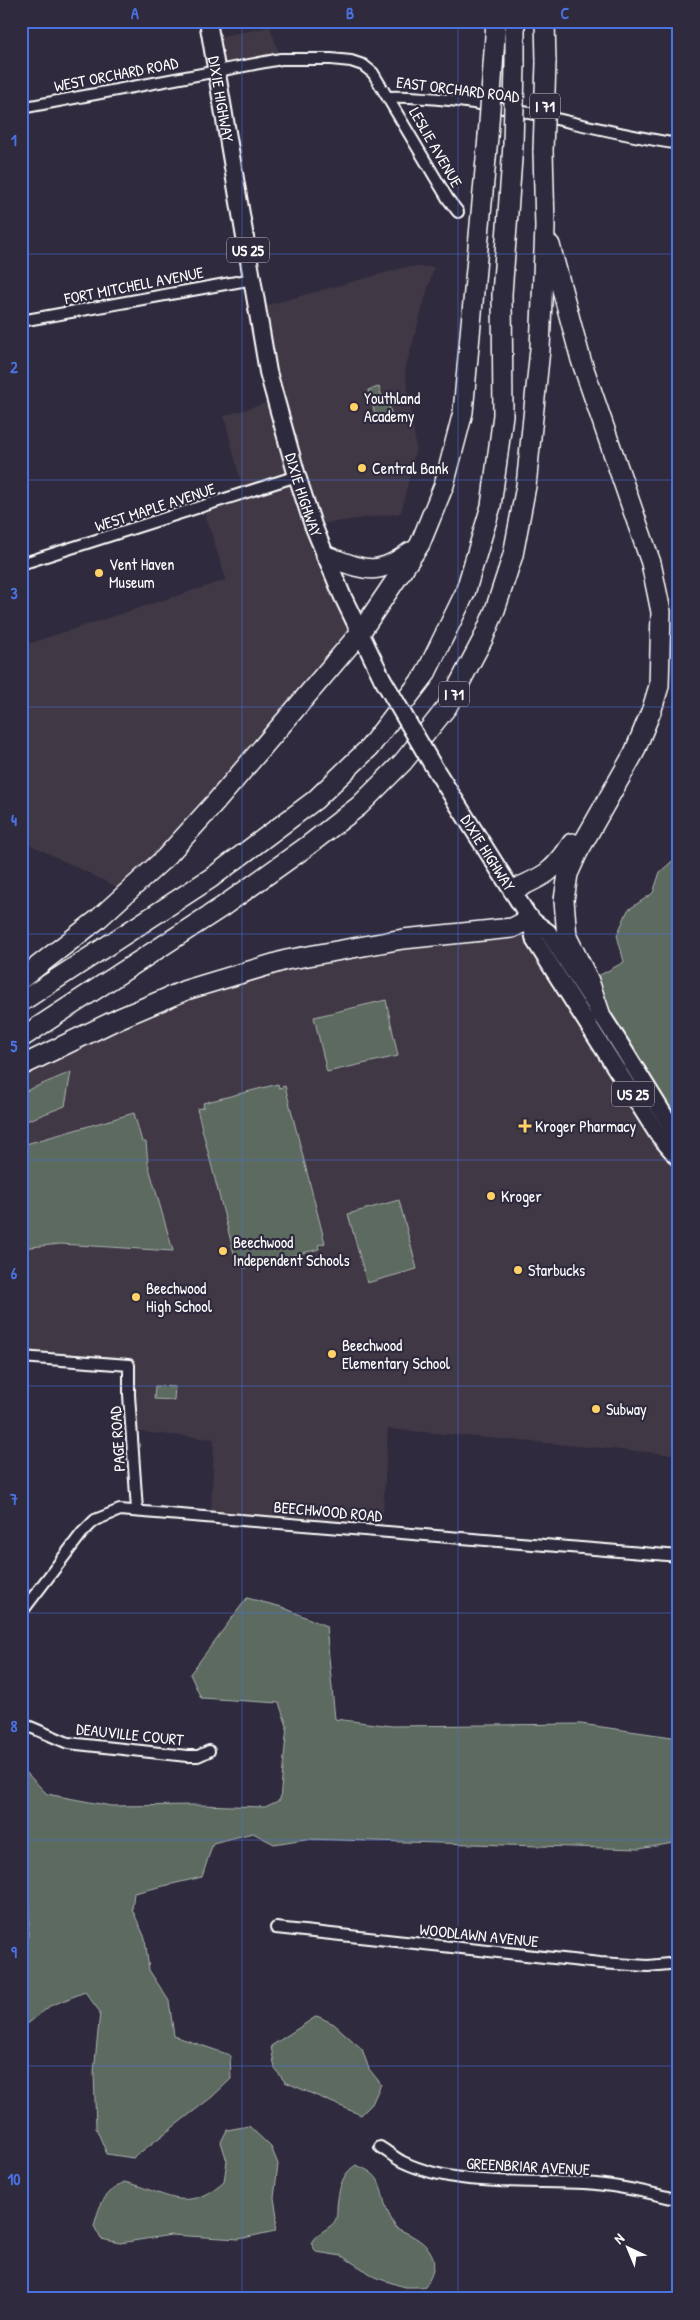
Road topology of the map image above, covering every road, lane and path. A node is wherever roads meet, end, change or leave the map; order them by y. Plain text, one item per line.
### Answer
1 (208, 21) edge
2 (496, 21) edge
3 (516, 21) edge
4 (545, 21) edge
5 (217, 70) junction
6 (389, 97) junction
7 (21, 108) edge
8 (679, 144) edge
9 (458, 212) dead end
10 (545, 227) junction
11 (253, 279) junction
12 (21, 321) edge
13 (297, 476) junction
14 (420, 544) junction
15 (326, 556) junction
16 (21, 564) edge
17 (360, 633) junction
18 (604, 804) junction
19 (513, 890) junction
20 (530, 919) junction
21 (21, 979) edge
22 (21, 1002) edge
23 (600, 1013) junction
24 (21, 1038) edge
25 (21, 1066) edge
26 (679, 1139) edge
27 (679, 1158) edge
28 (21, 1357) edge
29 (137, 1510) junction
30 (679, 1556) edge
31 (21, 1612) edge
32 (21, 1723) edge
33 (209, 1751) dead end
34 (276, 1928) dead end
35 (679, 1963) edge
36 (380, 2147) dead end
37 (679, 2200) edge

1 - 5 main road, DIXIE HIGHWAY / US 25
2 - 14 highway, bridge
3 - 22 highway, I 71, bridge
4 - 10 highway, I 71, bridge
5 - 6 street, EAST ORCHARD ROAD
5 - 7 street, WEST ORCHARD ROAD
5 - 11 main road, DIXIE HIGHWAY / US 25
6 - 8 street, EAST ORCHARD ROAD
6 - 9 street, LESLIE AVENUE
10 - 18 highway
10 - 24 highway, I 71
11 - 12 street, FORT MITCHELL AVENUE
11 - 13 main road, DIXIE HIGHWAY / US 25
13 - 15 main road, DIXIE HIGHWAY / US 25
13 - 16 street, WEST MAPLE AVENUE
14 - 15 highway
14 - 17 highway
15 - 17 main road, DIXIE HIGHWAY / US 25
17 - 19 main road, DIXIE HIGHWAY / US 25, bridge
17 - 21 highway
18 - 19 highway
18 - 23 highway
19 - 20 main road, DIXIE HIGHWAY / US 25
20 - 23 main road, DIXIE HIGHWAY / US 25
20 - 25 highway
20 - 27 main road, DIXIE HIGHWAY / US 25
23 - 26 main road, DIXIE HIGHWAY / US 25
28 - 29 street, PAGE ROAD
29 - 30 street, BEECHWOOD ROAD
29 - 31 street, BEECHWOOD ROAD
32 - 33 street, DEAUVILLE COURT
34 - 35 street, WOODLAWN AVENUE
36 - 37 street, GREENBRIAR AVENUE

